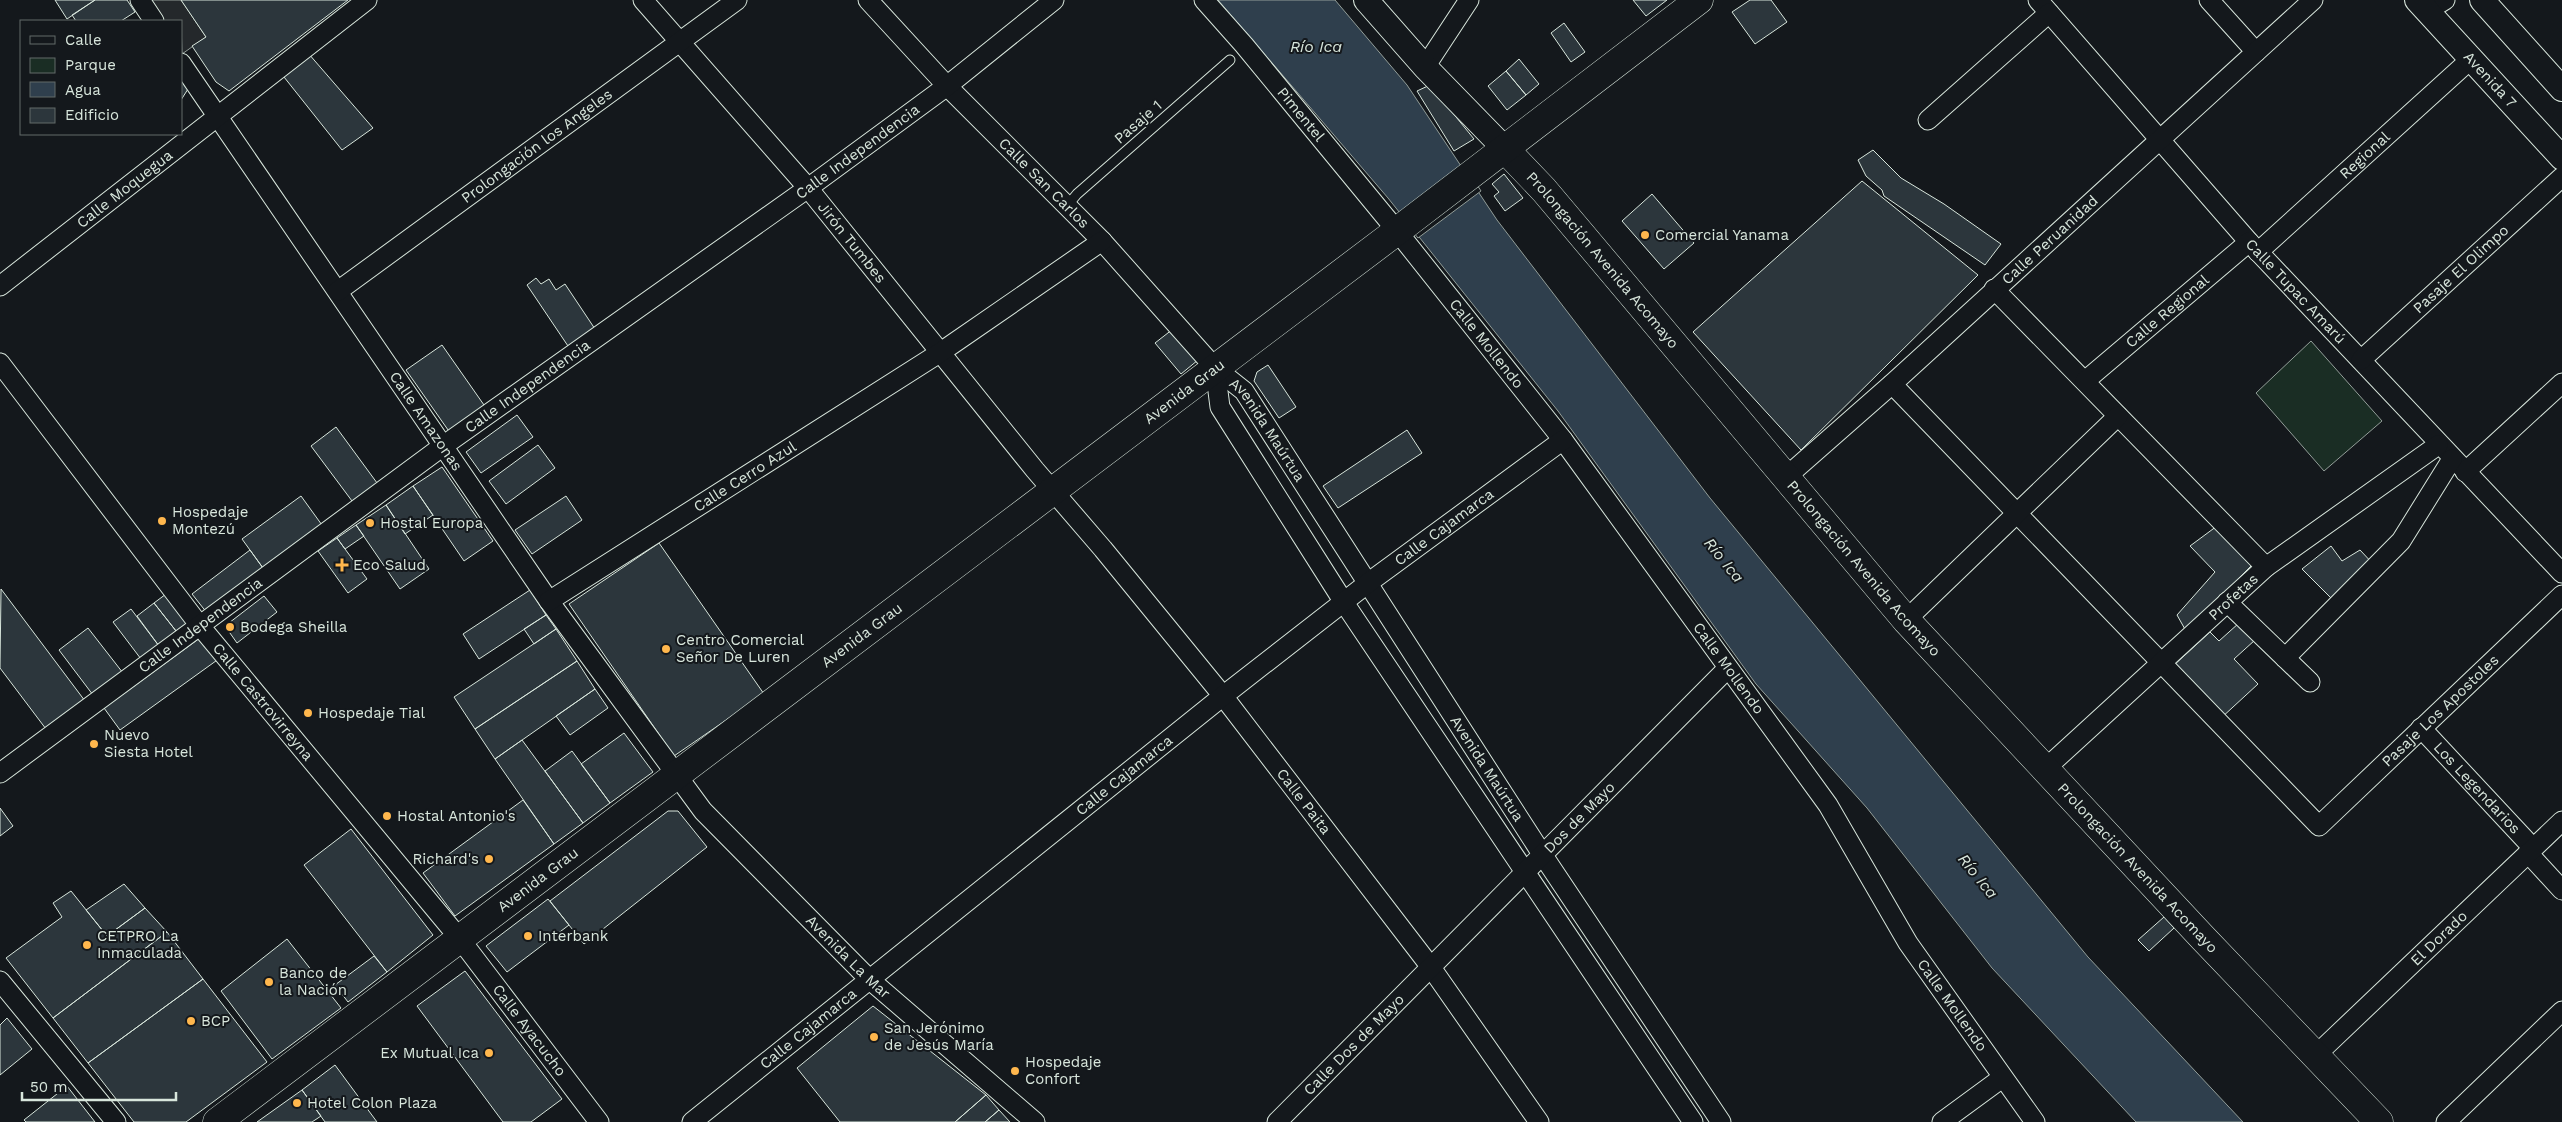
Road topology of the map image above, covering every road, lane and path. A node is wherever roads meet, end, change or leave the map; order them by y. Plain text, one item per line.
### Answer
1 (140, 0) edge
2 (367, 0) edge
3 (642, 0) edge
4 (737, 0) edge
5 (868, 0) edge
6 (1054, 0) edge
7 (1204, 0) edge
8 (1366, 0) edge
9 (1469, 0) edge
10 (1699, 0) edge
11 (2209, 0) edge
12 (2313, 0) edge
13 (2482, 0) edge
14 (2430, 4) edge
15 (2044, 7) edge
16 (153, 20) edge
17 (681, 43) junction
18 (2256, 52) junction
19 (2471, 59) junction
20 (1230, 60) dead end
21 (182, 65) edge
22 (1425, 66) junction
23 (947, 86) junction
24 (2562, 89) edge
25 (216, 116) junction
26 (1928, 120) dead end
27 (2158, 140) junction
28 (1505, 149) junction
29 (2562, 158) edge
30 (2562, 177) edge
31 (808, 188) junction
32 (1067, 206) junction
33 (1401, 228) junction
34 (1102, 241) junction
35 (2254, 247) junction
36 (0, 286) edge
37 (1994, 289) junction
38 (338, 291) junction
39 (941, 352) junction
40 (2361, 360) junction
41 (0, 363) edge
42 (1215, 368) junction
43 (2084, 381) junction
44 (2562, 383) edge
45 (1892, 384) junction
46 (2118, 416) junction
47 (1563, 440) junction
48 (2438, 445) junction
49 (443, 446) junction
50 (2459, 466) junction
51 (1785, 478) junction
52 (1053, 491) junction
53 (2017, 513) junction
54 (2266, 566) junction
55 (2562, 573) edge
56 (1368, 583) junction
57 (2562, 594) edge
58 (548, 601) junction
59 (2227, 602) junction
60 (1345, 604) junction
61 (1906, 620) junction
62 (200, 626) junction
63 (2285, 658) junction
64 (2161, 662) junction
65 (1727, 669) junction
66 (2310, 682) dead end
67 (1223, 696) junction
68 (2422, 728) junction
69 (2045, 769) junction
70 (0, 773) edge
71 (675, 776) junction
72 (2562, 820) edge
73 (2530, 851) junction
74 (1542, 854) junction
75 (1527, 871) junction
76 (2562, 890) edge
77 (460, 939) junction
78 (1430, 966) junction
79 (869, 979) junction
80 (0, 980) edge
81 (2562, 1011) edge
82 (2316, 1056) junction
83 (2002, 1078) junction
84 (116, 1122) edge
85 (217, 1122) edge
86 (599, 1122) edge
87 (692, 1122) edge
88 (1035, 1122) edge
89 (1277, 1122) edge
90 (1539, 1122) edge
91 (1693, 1122) edge
92 (1721, 1122) edge
93 (1942, 1122) edge
94 (2035, 1122) edge
95 (2379, 1122) edge
96 (2446, 1122) edge

1 - 16 street
2 - 25 street, Calle Moquegua
3 - 17 street, Jirón Tumbes
4 - 17 street, Prolongación los Angeles
5 - 23 street, Calle San Carlos
6 - 23 street, Calle Independencia
7 - 33 street, Pimentel
8 - 22 street, Prolongación Avenida Acomayo
9 - 22 street
10 - 28 main road, Avenida Grau
11 - 18 street
12 - 18 street, Calle Peruanidad
13 - 24 street
14 - 19 street, Avenida 7
15 - 26 street
15 - 27 street, Calle Tupac Amarú
17 - 31 street, Jirón Tumbes
17 - 38 street, Prolongación los Angeles
18 - 27 street, Calle Peruanidad
19 - 29 street, Avenida 7
19 - 35 street, Regional
20 - 32 lane, Pasaje 1
21 - 25 street, Calle Amazonas
22 - 28 street, Prolongación Avenida Acomayo
23 - 31 street, Calle Independencia
23 - 32 street, Calle San Carlos
25 - 36 street, Calle Moquegua
25 - 38 street, Calle Amazonas
27 - 35 street, Calle Tupac Amarú
27 - 37 street, Calle Peruanidad
28 - 33 main road, Avenida Grau
28 - 51 main road, Prolongación Avenida Acomayo
30 - 40 street, Pasaje El Olimpo
31 - 39 street, Jirón Tumbes
31 - 49 street, Calle Independencia
32 - 34 street, Calle San Carlos
33 - 42 main road, Avenida Grau
33 - 47 street, Calle Mollendo
34 - 39 street, Calle Cerro Azul
34 - 42 street, Calle San Carlos
35 - 40 street, Calle Tupac Amarú
35 - 43 street, Calle Regional
37 - 43 street
37 - 45 street, Calle Peruanidad
38 - 49 street, Calle Amazonas
39 - 52 street, Jirón Tumbes
39 - 58 street, Calle Cerro Azul
40 - 48 street, Calle Tupac Amarú
41 - 62 street, Calle Castrovirreyna
42 - 52 main road, Avenida Grau
42 - 56 street, Avenida Maúrtua
42 - 60 street, Avenida Maúrtua
43 - 46 street
44 - 50 street
45 - 51 street, Calle Peruanidad
45 - 53 street
46 - 53 street
46 - 54 street
47 - 56 street, Calle Cajamarca
47 - 65 street, Calle Mollendo
48 - 50 street, Calle Tupac Amarú
48 - 54 street, Profetas
49 - 58 street, Calle Amazonas
49 - 62 street, Calle Independencia
50 - 55 street, Calle Tupac Amarú
50 - 63 street
51 - 61 main road, Prolongación Avenida Acomayo
52 - 67 street, Calle Paita
52 - 71 main road, Avenida Grau
53 - 61 street
53 - 64 street
54 - 59 street, Profetas
56 - 60 street, Calle Cajamarca
56 - 74 street, Avenida Maúrtua
57 - 68 street, Pasaje Los Apostoles
58 - 71 street, Calle Amazonas
59 - 63 street
59 - 64 street, Profetas
60 - 67 street, Calle Cajamarca
60 - 75 street, Avenida Maúrtua
61 - 69 main road, Prolongación Avenida Acomayo
62 - 70 street, Calle Independencia
62 - 77 street, Calle Castrovirreyna
63 - 66 street
64 - 68 street, Pasaje Los Apostoles
64 - 69 street, Profetas
65 - 74 street, Dos de Mayo
65 - 83 street, Calle Mollendo
67 - 78 street, Calle Paita
67 - 79 street, Calle Cajamarca
68 - 73 street, Los Legendarios
69 - 82 main road, Prolongación Avenida Acomayo
71 - 77 main road, Avenida Grau
71 - 79 street, Avenida La Mar
72 - 73 street, El Dorado
73 - 76 street, Los Legendarios
73 - 82 street, El Dorado
74 - 75 street, Dos de Mayo
74 - 92 street, Avenida Maúrtua
75 - 78 street, Dos de Mayo
75 - 91 street, Avenida Maúrtua
77 - 85 main road, Avenida Grau
77 - 86 street, Calle Ayacucho
78 - 89 street, Calle Dos de Mayo
78 - 90 street, Calle Paita
79 - 87 street, Calle Cajamarca
79 - 88 street, Avenida La Mar
80 - 84 street
81 - 96 street
82 - 95 main road, Prolongación Avenida Acomayo
83 - 93 street
83 - 94 street, Calle Mollendo

